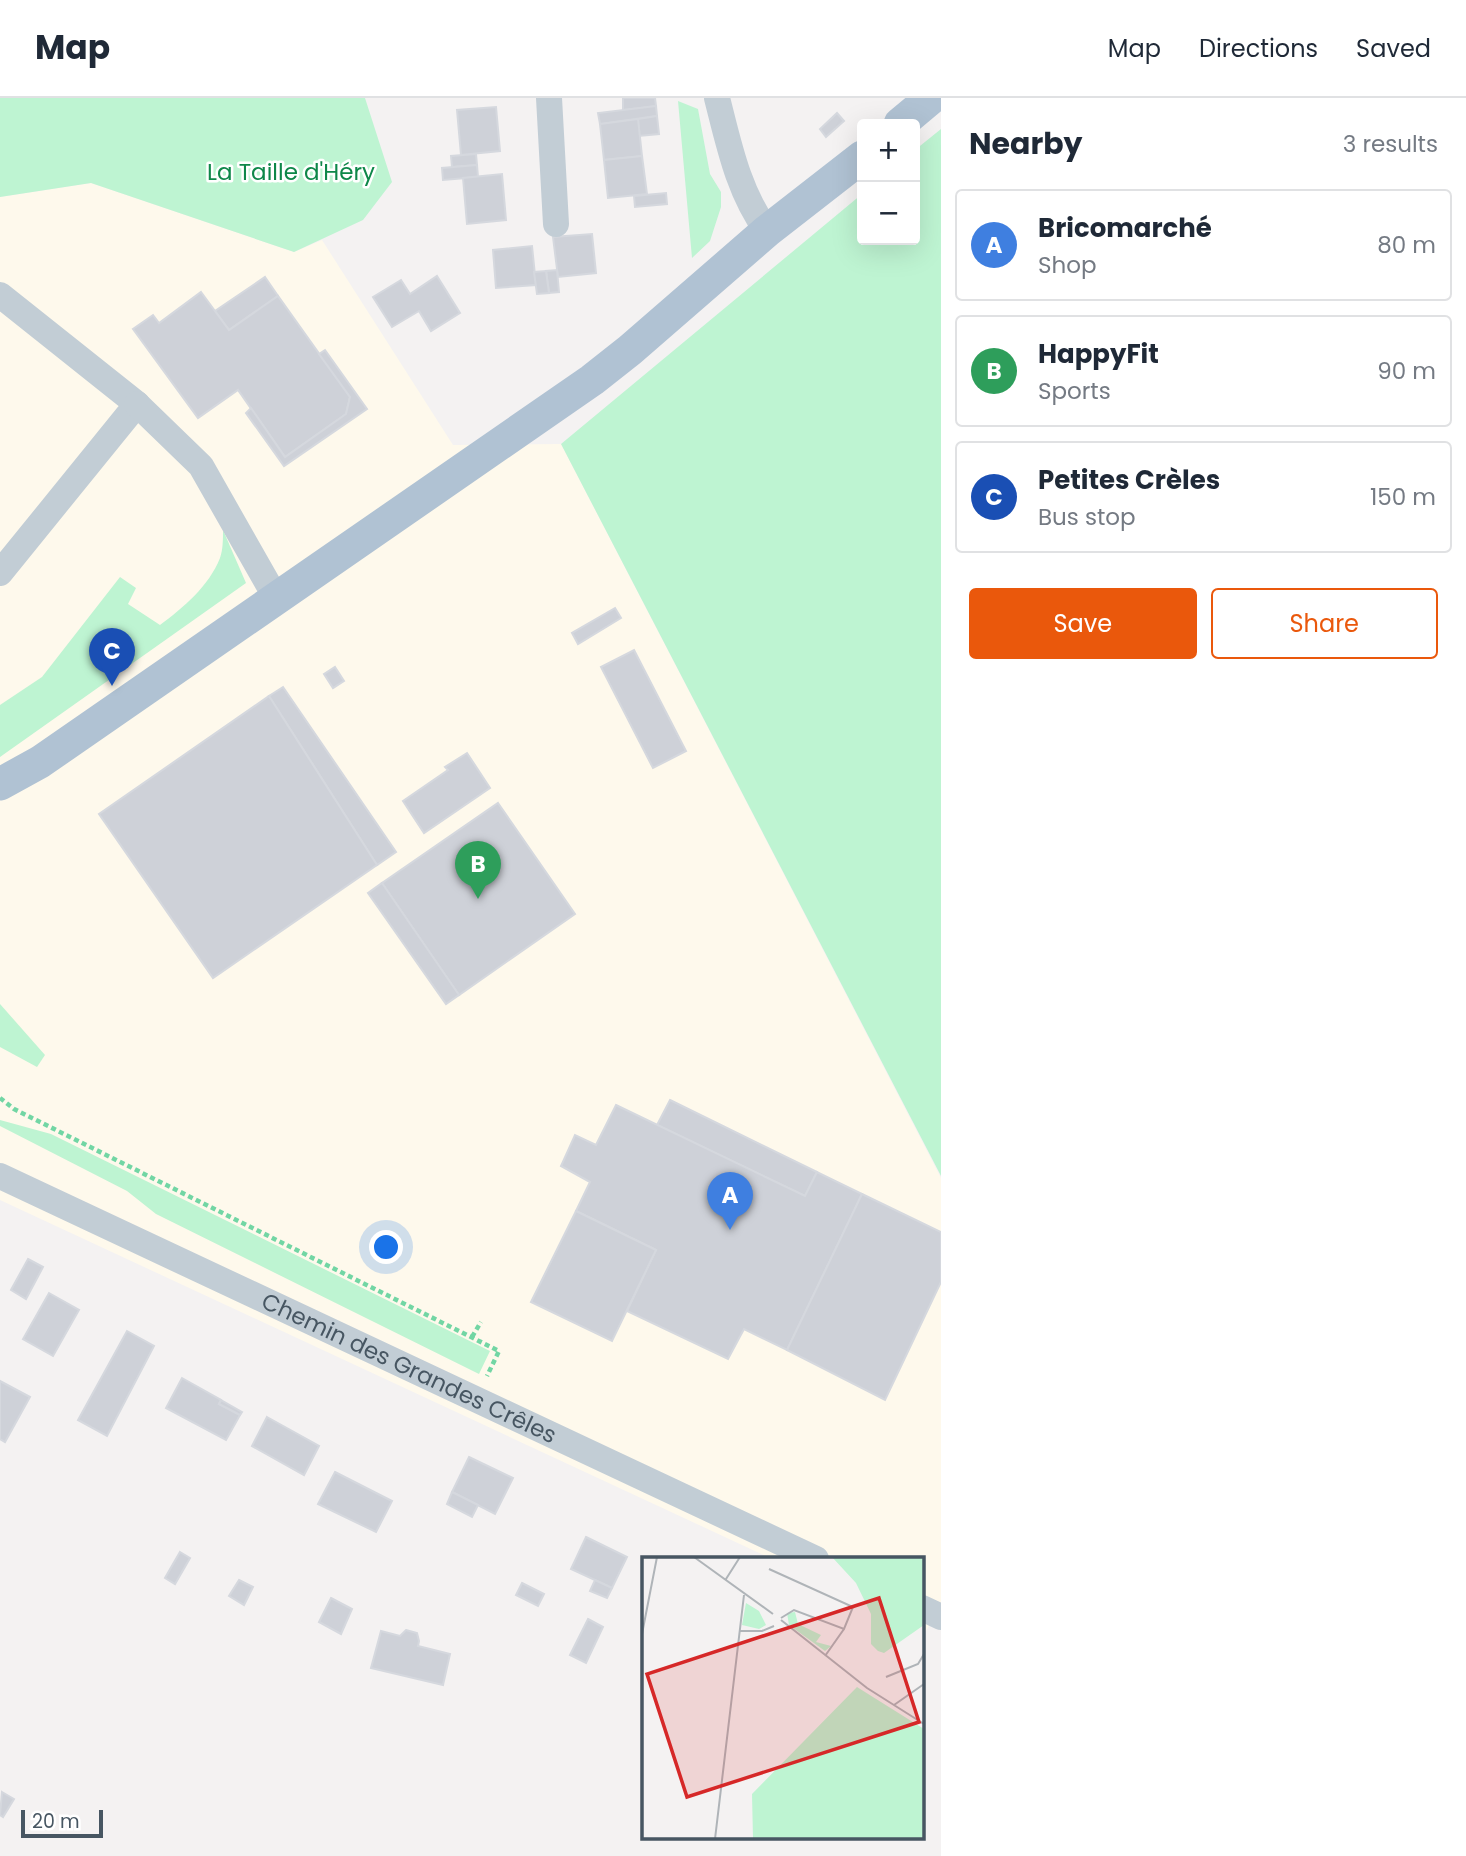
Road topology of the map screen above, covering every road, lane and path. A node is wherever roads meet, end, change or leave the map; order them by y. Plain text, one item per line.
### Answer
1 (550, 98) edge
2 (717, 98) edge
3 (931, 98) edge
4 (906, 119) edge
5 (857, 161) edge
6 (556, 224) dead end
7 (767, 231) junction
8 (0, 294) edge
9 (137, 404) junction
10 (0, 573) edge
11 (276, 598) junction
12 (40, 762) junction
13 (0, 784) edge
14 (0, 811) edge
15 (0, 1098) edge
16 (0, 1176) edge
17 (481, 1322) dead end
18 (472, 1337) junction
19 (499, 1351) dead end
20 (812, 1557) edge
21 (923, 1608) edge
22 (941, 1617) edge

1 - 6 street
2 - 7 street
3 - 4 main road
5 - 7 main road
7 - 11 main road
8 - 9 street
9 - 10 street
9 - 11 street
11 - 12 main road
12 - 13 main road
12 - 14 main road
15 - 18 path
16 - 20 street, Chemin des Grandes Crêles
17 - 18 path
18 - 19 path
21 - 22 street

